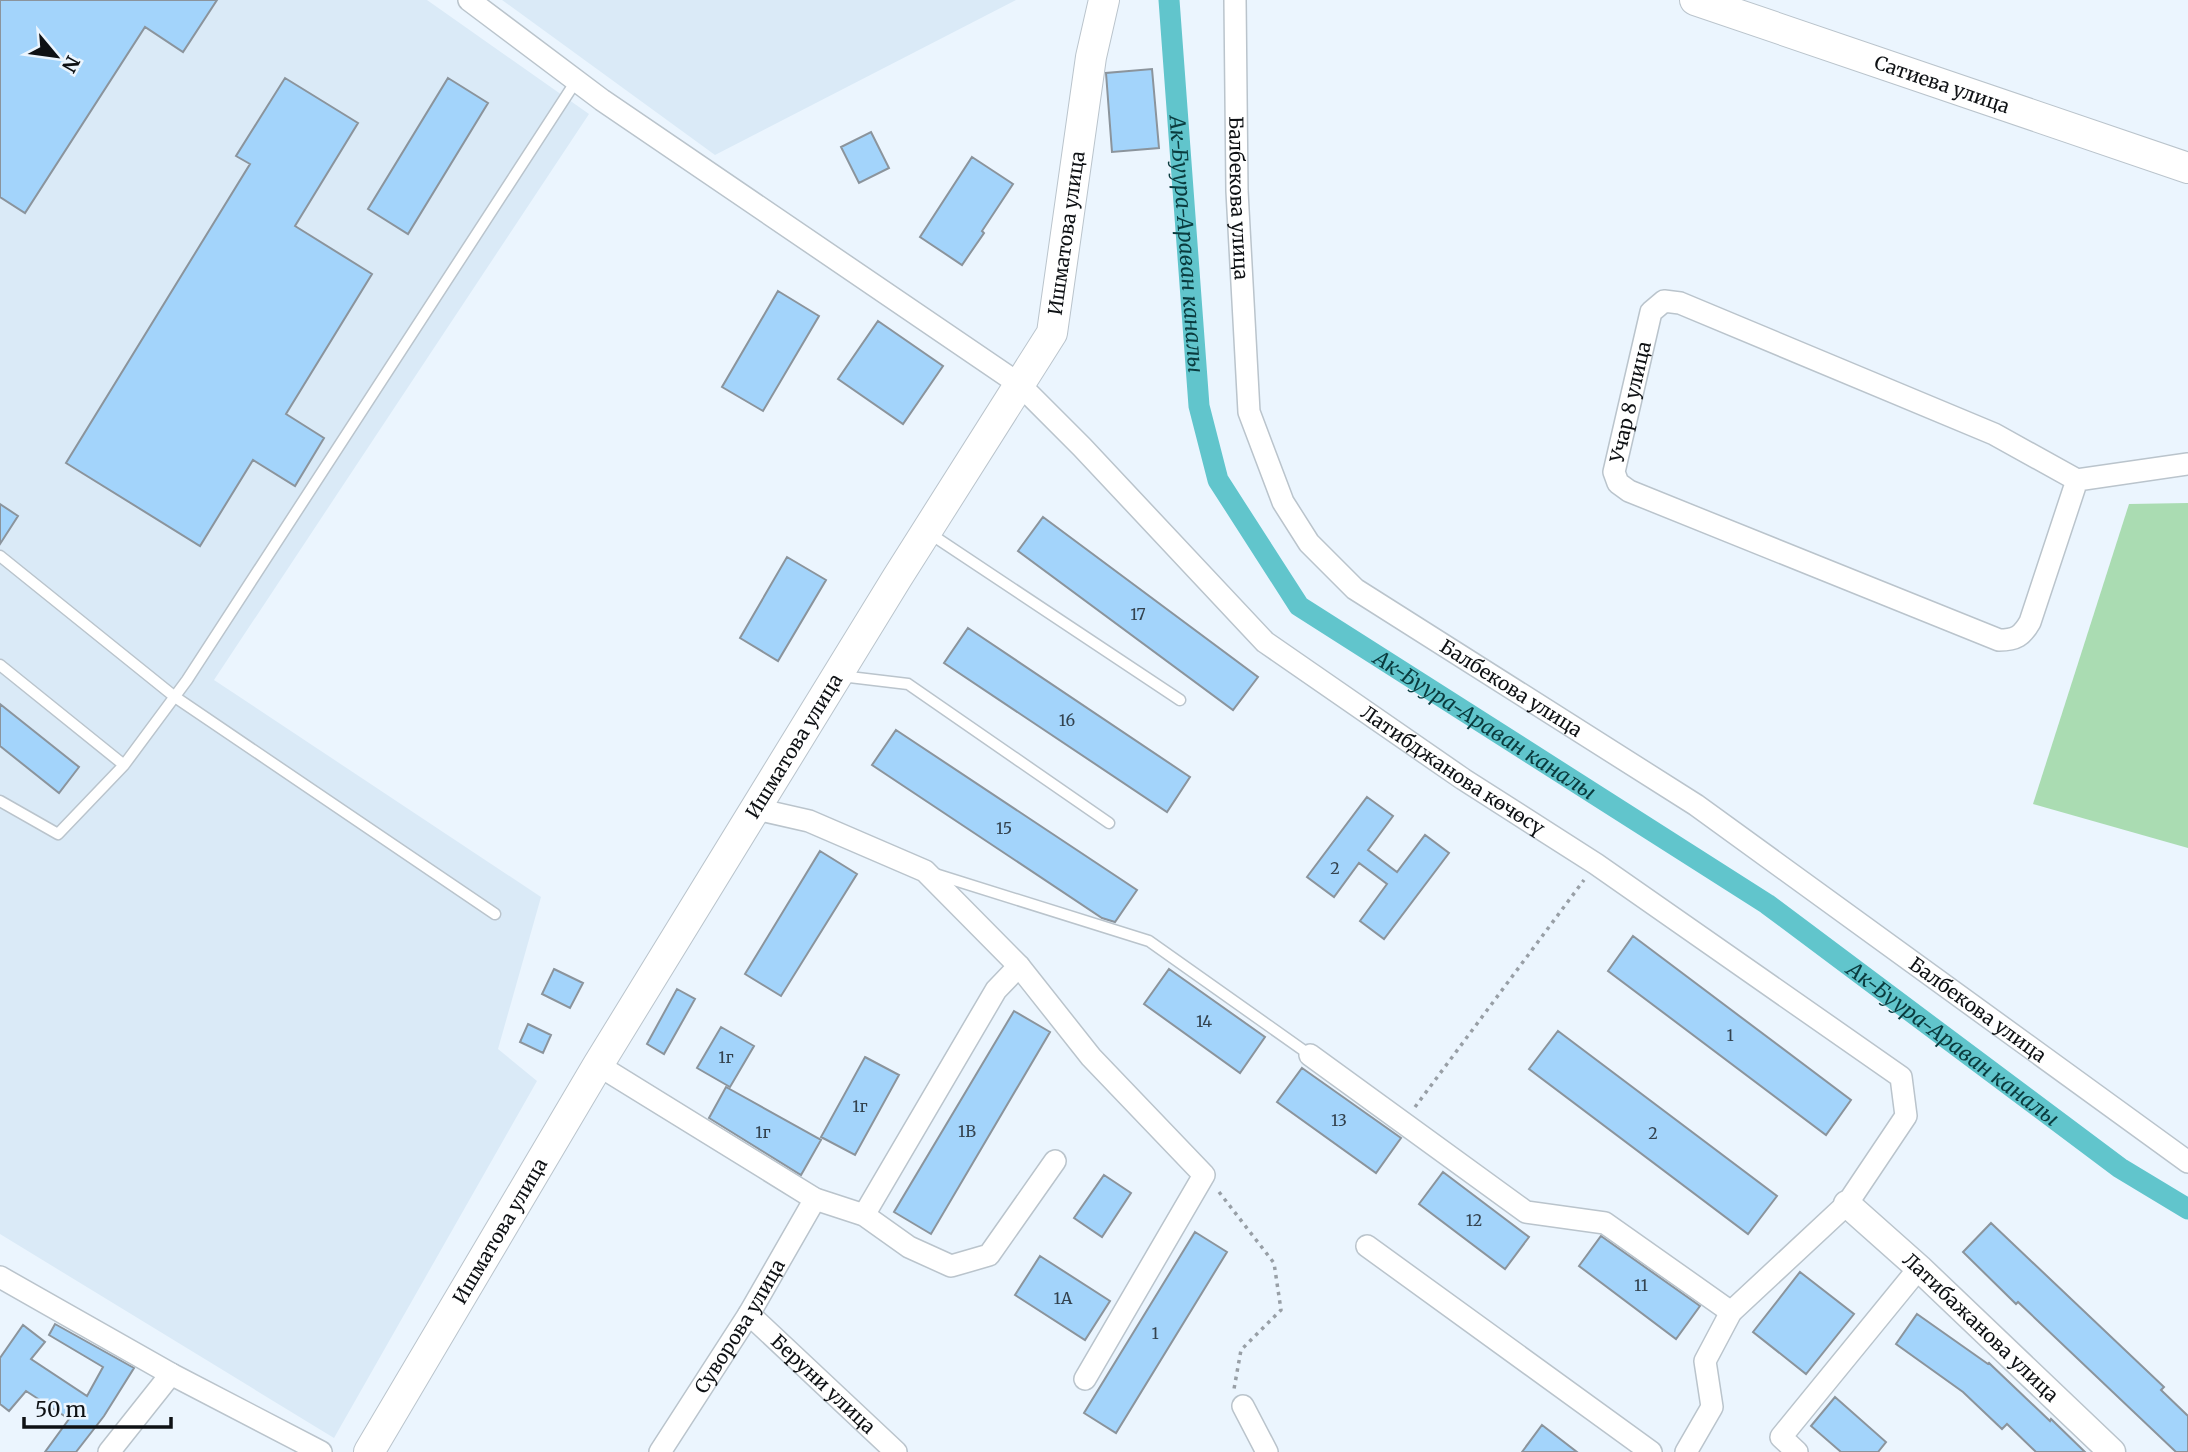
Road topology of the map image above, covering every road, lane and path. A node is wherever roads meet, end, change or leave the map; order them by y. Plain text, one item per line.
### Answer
1 (469, 0) edge
2 (1104, 0) edge
3 (1235, 0) edge
4 (1695, 0) edge
5 (576, 80) junction
6 (2188, 168) edge
7 (1019, 384) junction
8 (2188, 464) edge
9 (2077, 480) junction
10 (927, 531) junction
11 (0, 556) edge
12 (0, 666) edge
13 (837, 676) junction
14 (175, 696) junction
15 (1180, 701) dead end
16 (124, 765) junction
17 (0, 801) edge
18 (755, 809) junction
19 (1109, 823) dead end
20 (1595, 864) junction
21 (925, 871) junction
22 (495, 914) dead end
23 (1019, 966) junction
24 (1310, 1055) joint
25 (598, 1065) junction
26 (1403, 1123) junction
27 (2180, 1157) edge
28 (1055, 1161) dead end
29 (1205, 1175) junction
30 (815, 1199) junction
31 (1847, 1204) junction
32 (864, 1216) junction
33 (1367, 1246) dead end
34 (1919, 1268) junction
35 (0, 1277) edge
36 (1731, 1312) junction
37 (749, 1314) junction
38 (170, 1374) junction
39 (1085, 1379) dead end
40 (1243, 1406) joint
41 (109, 1452) edge
42 (321, 1452) edge
43 (369, 1452) edge
44 (660, 1452) edge
45 (896, 1452) edge
46 (1267, 1452) edge
47 (1651, 1452) edge
48 (1686, 1452) edge
49 (1797, 1452) edge
50 (2112, 1452) edge

1 - 5 street, Латибджанова көчөсү
2 - 7 main road, Ишматова улица
3 - 27 street, Балбекова улица
4 - 6 main road, Сатиева улица
5 - 7 street, Латибджанова көчөсү
5 - 14 lane
7 - 10 main road, Ишматова улица
7 - 20 street, Латибджанова көчөсү
8 - 9 street
9 - 9 street, Учар 8 улица
10 - 13 main road, Ишматова улица
10 - 15 lane
11 - 14 lane
12 - 16 lane
13 - 18 main road, Ишматова улица
13 - 19 lane
14 - 16 lane
14 - 22 lane
16 - 17 lane
18 - 21 street
18 - 25 main road, Ишматова улица
20 - 26 path
20 - 31 street, Латибджанова көчөсү
21 - 23 street
21 - 24 lane
23 - 29 street
23 - 32 street
24 - 26 street
25 - 30 street
25 - 43 main road, Ишматова улица
26 - 36 street
28 - 32 street
29 - 39 street
29 - 40 path
30 - 32 street
30 - 37 street, Суворова улица
31 - 34 street, Латибажанова улица
31 - 36 street
33 - 47 street
34 - 49 street
34 - 50 street, Латибажанова улица
35 - 38 street
36 - 48 street
37 - 44 street, Суворова улица
37 - 45 street, Беруни улица
38 - 41 street
38 - 42 street
40 - 46 street

